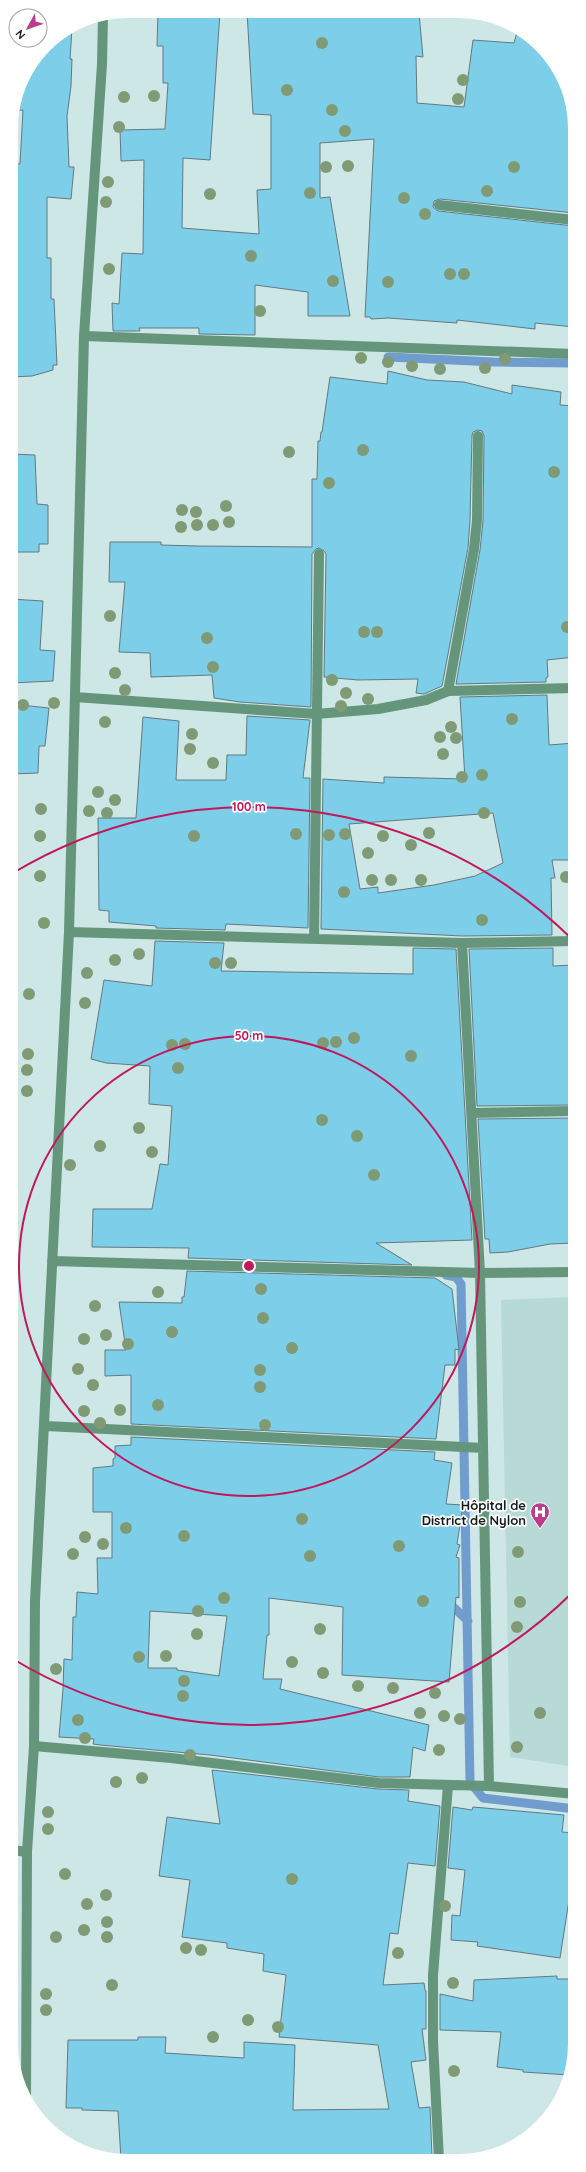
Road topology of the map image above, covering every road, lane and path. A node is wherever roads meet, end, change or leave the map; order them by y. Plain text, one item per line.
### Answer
1 (103, 21) edge
2 (439, 204) dead end
3 (568, 219) edge
4 (84, 336) junction
5 (568, 354) edge
6 (478, 436) dead end
7 (319, 554) dead end
8 (568, 688) edge
9 (448, 691) junction
10 (75, 697) junction
11 (316, 714) junction
12 (69, 932) junction
13 (314, 939) junction
14 (568, 941) edge
15 (462, 943) junction
16 (568, 1111) edge
17 (472, 1113) junction
18 (52, 1261) junction
19 (568, 1272) edge
20 (480, 1273) junction
21 (46, 1426) junction
22 (483, 1448) junction
23 (34, 1746) junction
24 (448, 1785) junction
25 (489, 1786) junction
26 (568, 1793) edge
27 (18, 1851) edge
28 (27, 1852) junction
29 (26, 2085) edge
30 (439, 2154) edge

1 - 4 street
2 - 3 street
4 - 5 street
4 - 10 street
6 - 9 street
7 - 11 street
8 - 9 street
9 - 11 street
10 - 11 street
10 - 12 street
11 - 13 street
12 - 13 street
12 - 18 street
13 - 15 street
14 - 15 street
15 - 17 street
16 - 17 street
17 - 20 street
18 - 20 street
18 - 21 street
19 - 20 street
20 - 22 street
21 - 22 street
21 - 23 street
22 - 25 street
23 - 24 street
23 - 28 street
24 - 25 street
24 - 30 street
25 - 26 street
27 - 28 street
28 - 29 street

